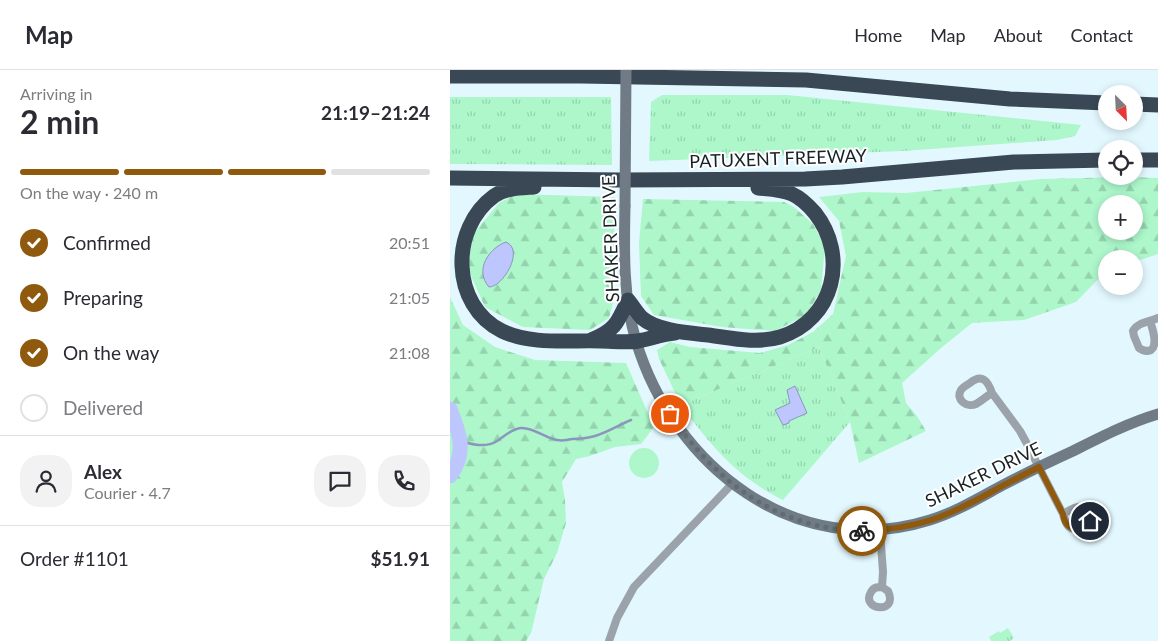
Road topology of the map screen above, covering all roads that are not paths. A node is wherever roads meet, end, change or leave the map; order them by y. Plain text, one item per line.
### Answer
1 (552, 70) edge
2 (626, 70) edge
3 (716, 70) edge
4 (450, 76) edge
5 (581, 76) junction
6 (651, 77) junction
7 (1098, 103) edge
8 (1143, 104) edge
9 (1158, 105) edge
10 (1098, 160) edge
11 (1143, 160) edge
12 (1158, 160) edge
13 (450, 178) edge
14 (667, 179) junction
15 (621, 180) junction
16 (628, 300) junction
17 (1158, 318) edge
18 (1150, 322) dead end
19 (688, 333) junction
20 (591, 340) junction
21 (636, 342) junction
22 (992, 393) dead end
23 (1158, 414) edge
24 (1039, 467) junction
25 (732, 484) junction
26 (1063, 514) dead end
27 (880, 530) junction
28 (882, 587) dead end
29 (609, 641) edge

1 - 5 highway
2 - 16 street, SHAKER DRIVE, bridge
3 - 6 highway
4 - 5 highway
5 - 6 highway
6 - 7 highway
8 - 9 highway
10 - 14 highway, PATUXENT FREEWAY
11 - 12 highway
13 - 15 highway, PATUXENT FREEWAY
14 - 15 highway, PATUXENT FREEWAY
14 - 19 highway
15 - 20 highway
16 - 19 highway
16 - 20 highway
16 - 21 street, SHAKER DRIVE
17 - 18 street
19 - 21 highway
20 - 21 highway
21 - 25 street, SHAKER DRIVE
22 - 24 street
23 - 24 street, SHAKER DRIVE
24 - 26 street
24 - 27 street, SHAKER DRIVE
25 - 27 street, SHAKER DRIVE
25 - 29 street
27 - 28 street

